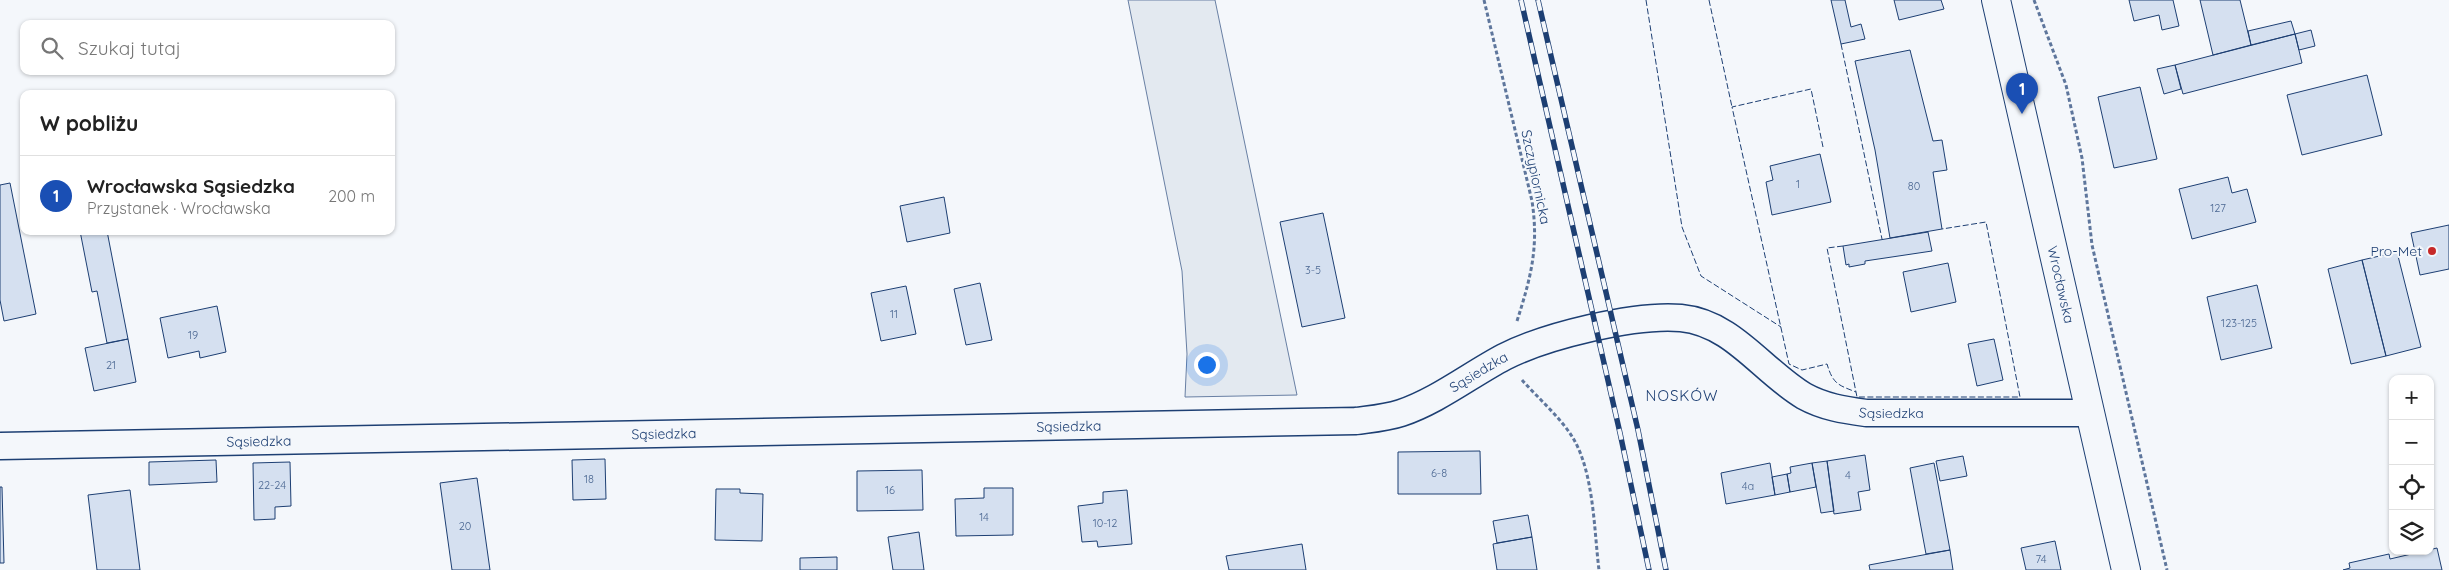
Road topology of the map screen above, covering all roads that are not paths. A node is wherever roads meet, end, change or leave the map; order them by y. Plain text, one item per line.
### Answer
1 (1996, 0) edge
2 (2090, 413) junction
3 (0, 446) edge
4 (2126, 570) edge

1 - 2 street, Wrocławska
2 - 3 street, Sąsiedzka
2 - 4 street, Wrocławska

